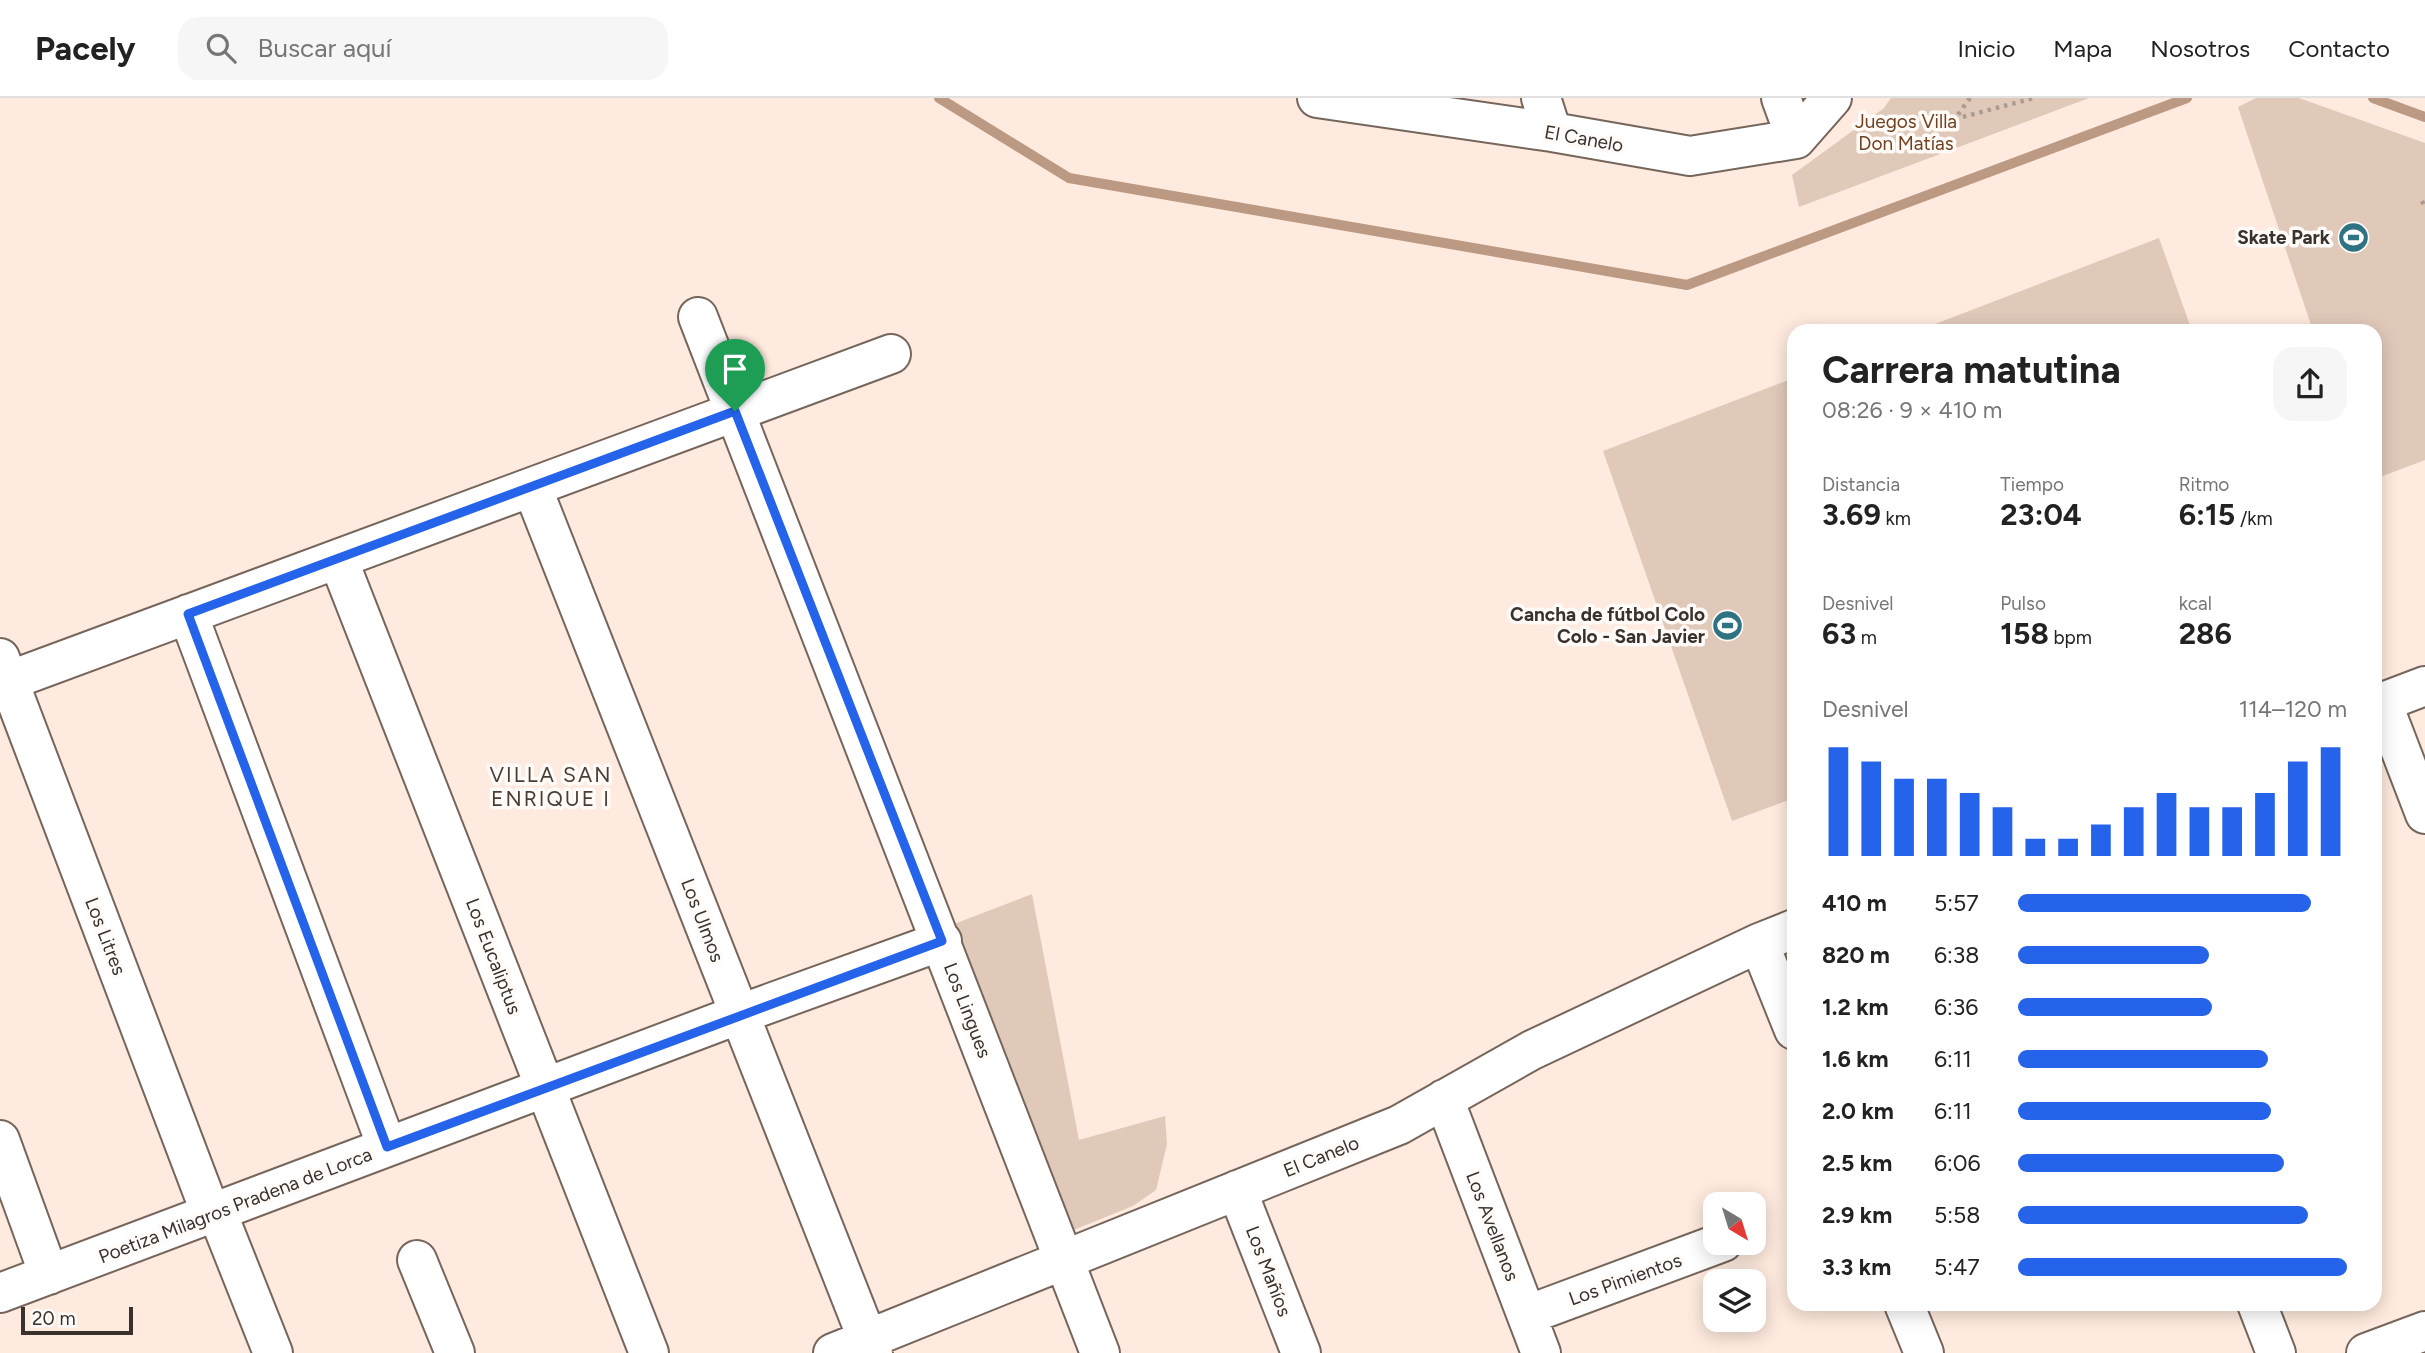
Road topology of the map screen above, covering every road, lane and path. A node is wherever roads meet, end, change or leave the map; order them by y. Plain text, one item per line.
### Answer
1 (1317, 98) edge
2 (1782, 98) edge
3 (1832, 98) edge
4 (1970, 98) edge
5 (2034, 98) edge
6 (1546, 115) edge
7 (1796, 139) junction
8 (2422, 201) dead end
9 (2425, 208) edge
10 (698, 317) dead end
11 (891, 354) dead end
12 (735, 411) junction
13 (533, 487) junction
14 (338, 559) junction
15 (188, 614) junction
16 (3, 674) edge
17 (2425, 686) edge
18 (2382, 702) edge
19 (2382, 713) edge
20 (2425, 814) edge
21 (1787, 932) edge
22 (942, 941) junction
23 (1759, 943) junction
24 (1787, 1013) edge
25 (740, 1014) junction
26 (545, 1088) junction
27 (1444, 1099) junction
28 (0, 1140) edge
29 (387, 1147) junction
30 (1237, 1190) junction
31 (214, 1213) junction
32 (1703, 1249) edge
33 (417, 1260) dead end
34 (1064, 1260) junction
35 (49, 1275) junction
36 (0, 1293) edge
37 (1907, 1311) edge
38 (2260, 1311) edge
39 (1527, 1315) junction
40 (2425, 1331) edge
41 (858, 1348) edge
42 (273, 1353) edge
43 (455, 1353) edge
44 (649, 1353) edge
45 (1100, 1353) edge
46 (1301, 1353) edge
47 (1541, 1353) edge
48 (1924, 1353) edge
49 (2276, 1353) edge
50 (2366, 1353) edge

1 - 6 street, El Canelo
2 - 7 street
3 - 7 street
4 - 5 path
6 - 7 street, El Canelo
8 - 9 path
10 - 12 street, Los Lingues
11 - 12 street
12 - 13 street
12 - 22 street, Los Lingues
13 - 14 street
13 - 25 street, Los Ulmos
14 - 15 street
14 - 26 street, Los Eucaliptus
15 - 16 street
15 - 29 street
16 - 31 street, Los Litres
17 - 18 street
19 - 20 street
21 - 23 street, El Canelo
22 - 25 street, Poetiza Milagros Pradena de Lorca
22 - 34 street, Los Lingues
23 - 24 street
23 - 27 street, El Canelo
25 - 26 street, Poetiza Milagros Pradena de Lorca
25 - 41 street, Los Ulmos
26 - 29 street, Poetiza Milagros Pradena de Lorca
26 - 44 street, Los Eucaliptus
27 - 30 street, El Canelo
27 - 39 street, Los Avellanos
28 - 35 street
29 - 31 street, Poetiza Milagros Pradena de Lorca
30 - 34 street, El Canelo
30 - 46 street, Los Mañíos
31 - 35 street, Poetiza Milagros Pradena de Lorca
31 - 42 street, Los Litres
32 - 39 street, Los Pimientos
33 - 43 street
34 - 41 street, El Canelo
34 - 45 street, Los Lingues
35 - 36 street, Poetiza Milagros Pradena de Lorca
37 - 48 street
38 - 49 street
39 - 47 street, Los Avellanos
40 - 50 street

